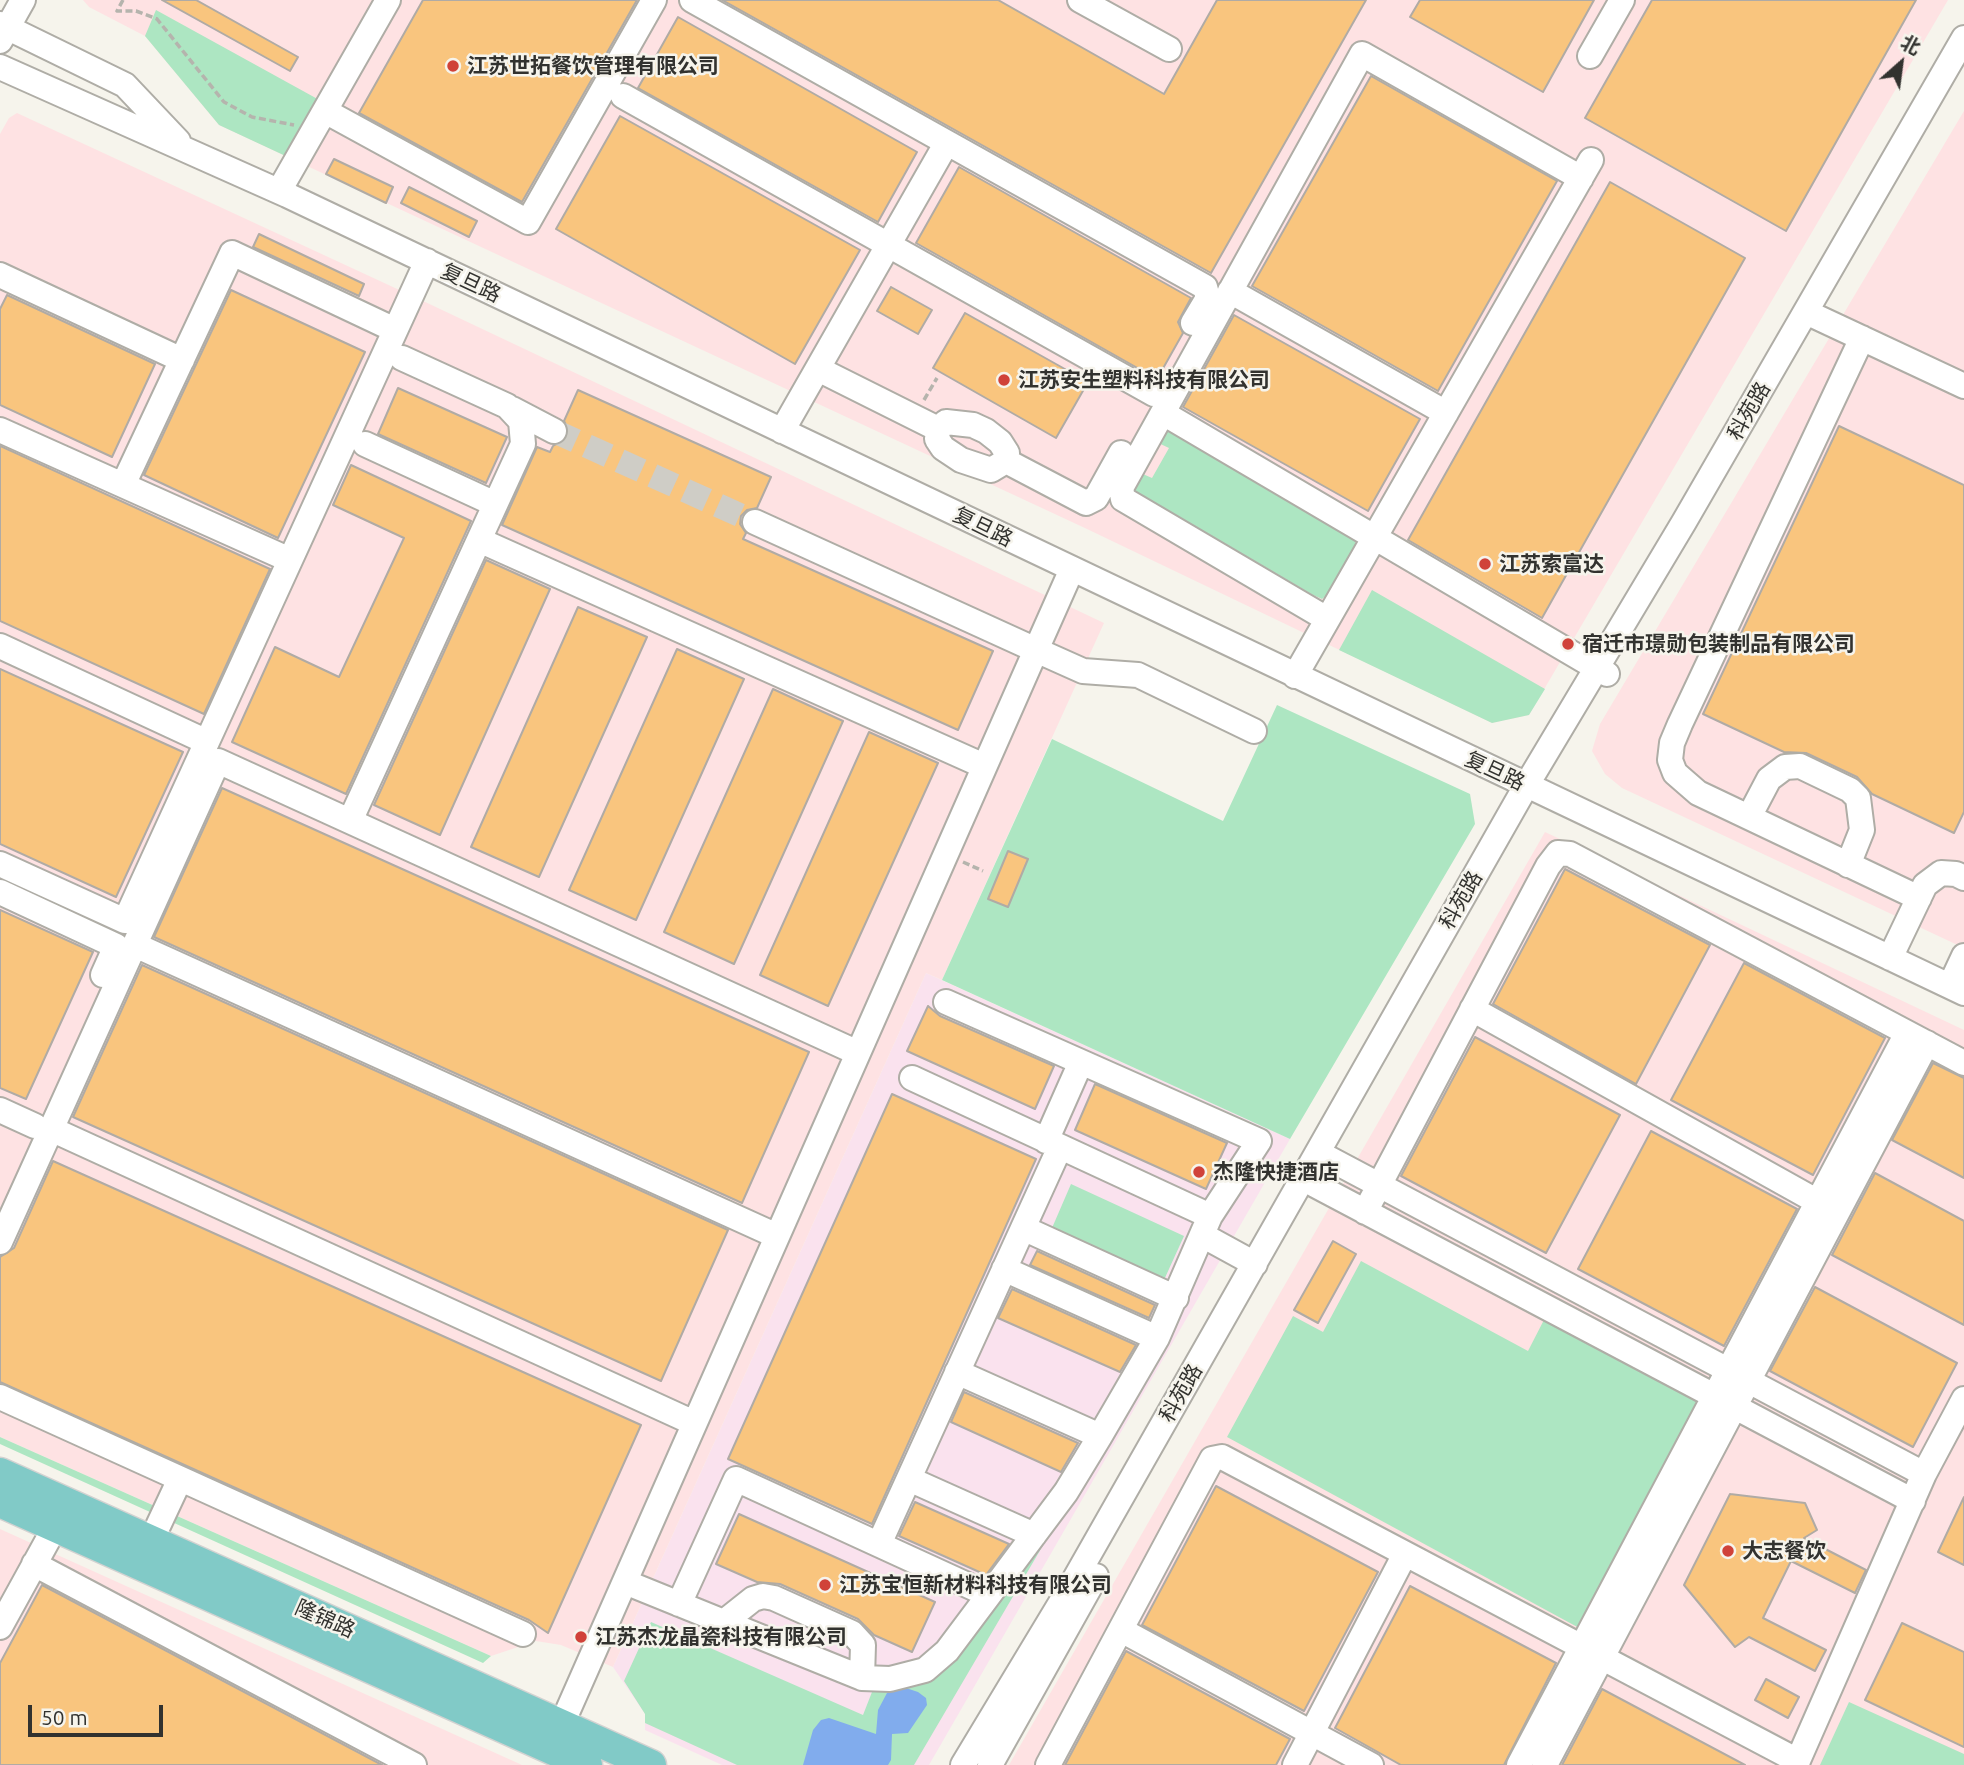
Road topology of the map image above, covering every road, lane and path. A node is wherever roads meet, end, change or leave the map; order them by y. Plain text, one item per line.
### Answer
1 (23, 0) edge
2 (123, 0) edge
3 (388, 0) edge
4 (654, 0) edge
5 (692, 0) edge
6 (1080, 0) edge
7 (1622, 0) edge
8 (3, 31) edge
9 (1964, 38) edge
10 (1169, 50) dead end
11 (1590, 56) dead end
12 (0, 66) edge
13 (1964, 71) edge
14 (623, 96) dead end
15 (325, 111) junction
16 (311, 135) junction
17 (946, 144) junction
18 (186, 149) junction
19 (279, 191) junction
20 (888, 245) junction
21 (427, 261) junction
22 (0, 275) edge
23 (1230, 291) junction
24 (1813, 314) junction
25 (395, 330) junction
26 (1862, 338) junction
27 (402, 358) dead end
28 (182, 360) junction
29 (818, 369) junction
30 (1964, 386) edge
31 (1158, 404) junction
32 (507, 406) junction
33 (1446, 413) junction
34 (938, 429) junction
35 (0, 430) edge
36 (554, 431) tunnel mouth
37 (782, 431) junction
38 (365, 444) dead end
39 (1006, 461) junction
40 (123, 485) junction
41 (495, 504) junction
42 (755, 522) tunnel mouth
43 (1374, 537) junction
44 (478, 540) junction
45 (290, 561) junction
46 (1072, 569) junction
47 (1327, 619) junction
48 (0, 646) edge
49 (1036, 650) junction
50 (1602, 671) junction
51 (1295, 676) junction
52 (1254, 731) dead end
53 (207, 742) junction
54 (984, 766) junction
55 (1532, 789) junction
56 (1749, 817) junction
57 (350, 821) junction
58 (0, 863) edge
59 (1848, 865) junction
60 (1964, 877) edge
61 (0, 892) edge
62 (1919, 898) junction
63 (135, 945) junction
64 (1964, 956) edge
65 (1891, 958) junction
66 (1957, 990) edge
67 (946, 1002) dead end
68 (1472, 1009) junction
69 (1917, 1038) junction
70 (858, 1053) junction
71 (1081, 1062) junction
72 (1964, 1063) edge
73 (912, 1078) dead end
74 (0, 1110) edge
75 (43, 1128) junction
76 (1053, 1144) junction
77 (1330, 1159) junction
78 (1315, 1185) junction
79 (1379, 1185) junction
80 (0, 1202) edge
81 (1818, 1202) junction
82 (1365, 1212) junction
83 (1206, 1226) junction
84 (1023, 1228) junction
85 (777, 1236) junction
86 (0, 1242) edge
87 (1255, 1264) junction
88 (1004, 1269) junction
89 (1176, 1298) junction
90 (1157, 1338) junction
91 (957, 1372) junction
92 (1739, 1376) junction
93 (0, 1397) edge
94 (1964, 1399) edge
95 (1725, 1402) junction
96 (694, 1423) junction
97 (1100, 1436) junction
98 (0, 1473) edge
99 (1924, 1474) junction
100 (180, 1479) junction
101 (909, 1479) junction
102 (1913, 1501) junction
103 (0, 1502) edge
104 (55, 1527) junction
105 (1034, 1535) junction
106 (151, 1541) junction
107 (879, 1544) junction
108 (1405, 1554) junction
109 (34, 1564) junction
110 (625, 1581) junction
111 (989, 1595) junction
112 (679, 1604) junction
113 (724, 1622) junction
114 (0, 1627) edge
115 (1121, 1630) junction
116 (523, 1634) dead end
117 (1592, 1652) junction
118 (862, 1678) junction
119 (1311, 1733) junction
120 (556, 1737) junction
121 (1797, 1763) edge
122 (414, 1765) edge
123 (587, 1765) edge
124 (651, 1765) edge
125 (963, 1765) edge
126 (990, 1765) edge
127 (1048, 1765) edge
128 (1295, 1765) edge
129 (1371, 1765) edge
130 (1519, 1765) edge
131 (1545, 1765) edge

1 - 8 street
2 - 16 path
3 - 15 street
4 - 15 street
5 - 17 street
6 - 10 street
7 - 11 street
8 - 18 street
9 - 24 street, 科苑路
12 - 18 street, 复旦路
13 - 24 street, 科苑路
14 - 20 street
15 - 16 street
16 - 19 street
17 - 20 street
17 - 31 street
18 - 19 street, 复旦路
19 - 21 street, 复旦路
20 - 29 street
20 - 31 street
21 - 25 street
21 - 37 street, 复旦路
22 - 28 street
23 - 31 street
23 - 33 street
23 - 33 street
24 - 26 street
24 - 50 street, 科苑路
25 - 28 street
25 - 45 street
26 - 30 street
26 - 56 street
27 - 32 street
28 - 40 street
29 - 34 street
29 - 37 street
31 - 39 street
31 - 43 street
31 - 47 street
32 - 36 street
32 - 41 street
33 - 43 street
34 - 39 street
34 - 39 street
35 - 40 street
37 - 46 street, 复旦路
38 - 41 street
40 - 45 street
41 - 44 street
42 - 49 street
43 - 47 street
43 - 50 street
44 - 54 street
44 - 57 street
45 - 53 street
46 - 49 street
46 - 51 street, 复旦路
47 - 51 street
48 - 53 street
49 - 52 street
49 - 54 street
50 - 55 street, 科苑路
51 - 55 street, 复旦路
53 - 58 street
54 - 70 street
55 - 65 street, 复旦路
55 - 77 street, 科苑路
55 - 87 street, 科苑路
56 - 59 street
56 - 59 street
57 - 63 street
57 - 70 street
59 - 62 street
60 - 62 street
61 - 75 street
62 - 65 street
63 - 75 street
63 - 85 street
64 - 66 street
65 - 66 street, 复旦路
67 - 71 street
68 - 69 street
68 - 79 street
68 - 81 street
69 - 72 street
69 - 81 street
69 - 92 street
70 - 85 street
71 - 76 street
71 - 83 street
73 - 76 street
74 - 75 street
75 - 80 street
75 - 86 street
75 - 96 street
76 - 83 street
76 - 84 street
77 - 78 street, 科苑路
77 - 79 street
78 - 82 street
78 - 126 street, 科苑路
79 - 82 street
79 - 92 street
81 - 92 street
82 - 95 street
83 - 87 street
83 - 89 street
84 - 88 street
84 - 89 street
85 - 96 street
87 - 125 street, 科苑路
88 - 90 street
88 - 91 street
89 - 90 street
90 - 97 street
91 - 97 street
91 - 101 street
92 - 95 street
92 - 99 street
93 - 100 street
94 - 99 street
95 - 102 street
95 - 117 street
96 - 110 street
97 - 105 street
98 - 106 main road, 隆锦路
99 - 102 street
100 - 106 street
100 - 116 street
101 - 105 street
101 - 107 street
102 - 121 street
103 - 104 main road, 隆锦路
104 - 109 street
104 - 120 main road, 隆锦路
105 - 111 street
106 - 120 main road, 隆锦路
107 - 111 street
107 - 112 street
108 - 115 street
108 - 117 street
108 - 119 street
109 - 114 street
109 - 122 street
110 - 112 street
110 - 120 street
111 - 118 street
112 - 113 street
113 - 118 street
113 - 118 street
115 - 119 street
115 - 127 street
117 - 121 street
117 - 130 street
117 - 131 street
119 - 128 street
119 - 129 street
120 - 123 main road, 隆锦路
120 - 124 main road, 隆锦路

